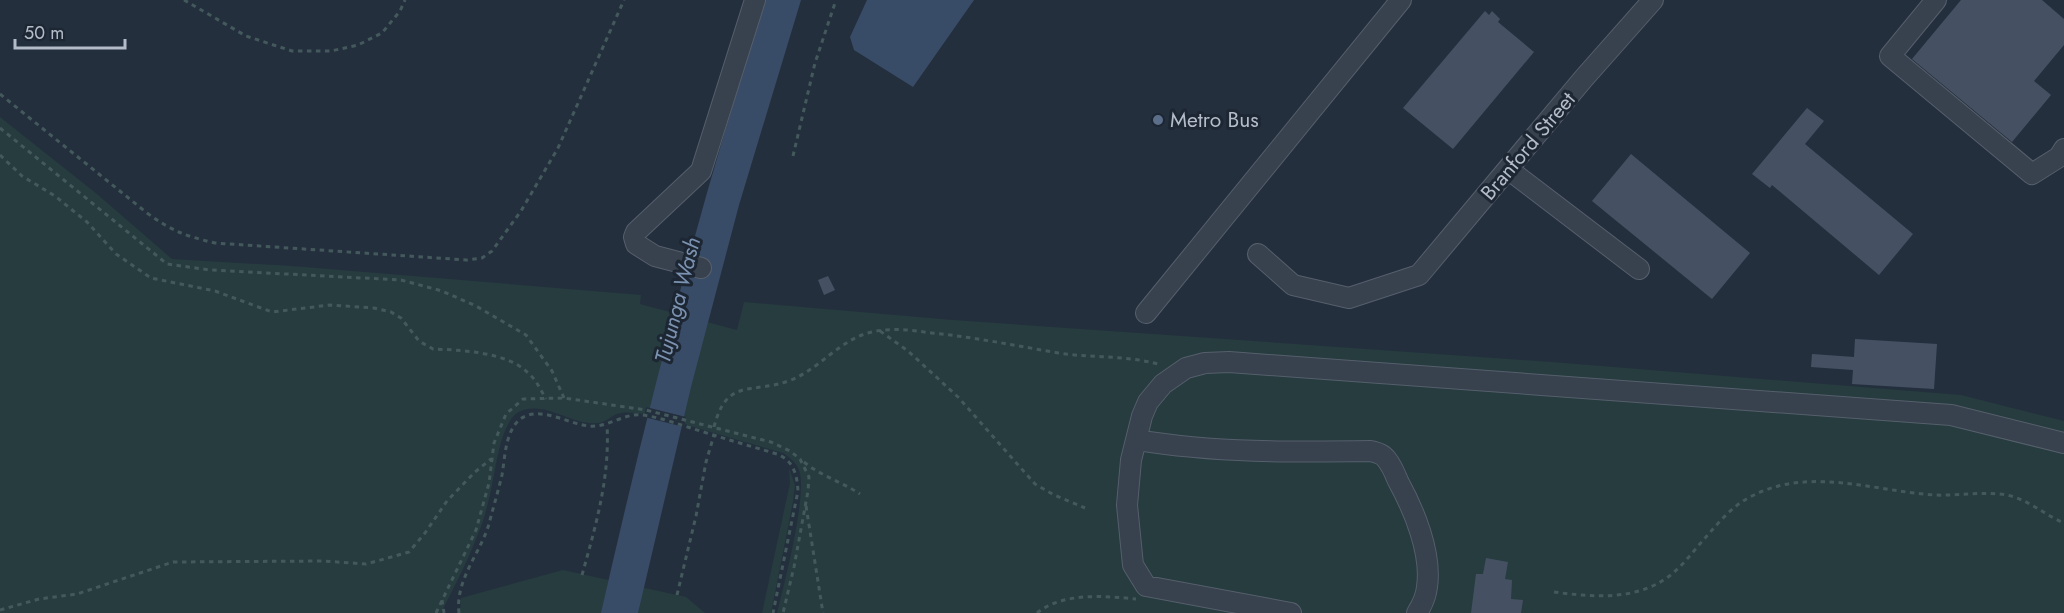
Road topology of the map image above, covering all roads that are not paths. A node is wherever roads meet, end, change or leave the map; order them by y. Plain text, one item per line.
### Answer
1 (755, 0) edge
2 (1401, 0) edge
3 (1653, 0) edge
4 (1936, 0) edge
5 (2064, 149) edge
6 (1508, 169) junction
7 (1258, 255) dead end
8 (701, 268) dead end
9 (1639, 269) dead end
10 (1146, 313) dead end
11 (1137, 441) junction
12 (2064, 443) edge
13 (1291, 613) edge
14 (1417, 613) edge

1 - 8 street
2 - 10 street
3 - 6 street, Branford Street
4 - 5 street
6 - 7 street, Branford Street
6 - 9 street
11 - 12 street
11 - 13 street
11 - 14 street

